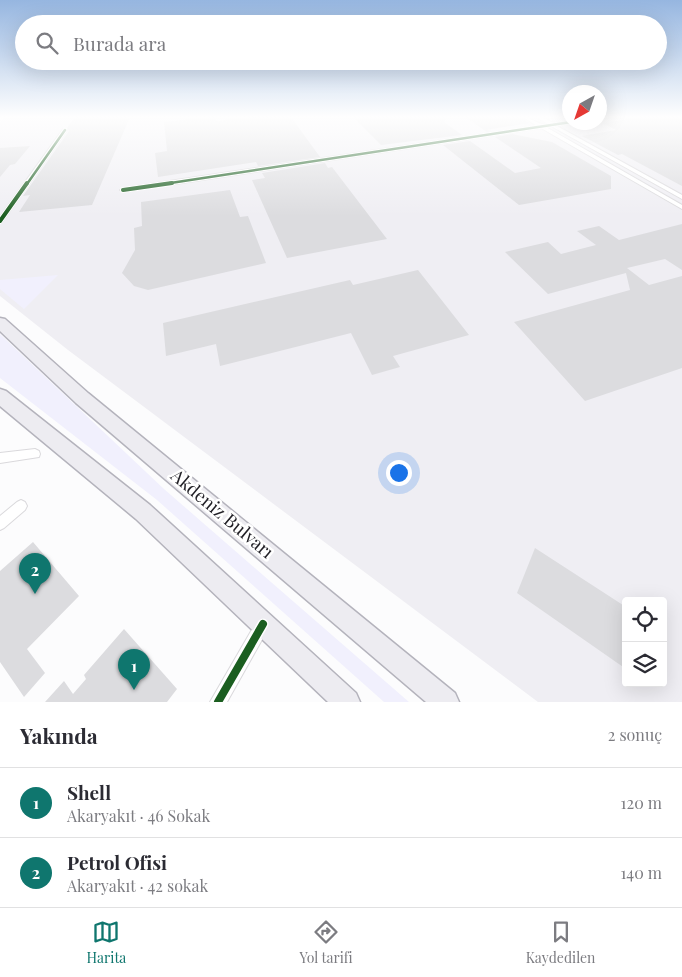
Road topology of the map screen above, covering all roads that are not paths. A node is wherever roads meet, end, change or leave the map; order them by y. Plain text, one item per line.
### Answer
1 (51, 150) edge
2 (390, 150) edge
3 (581, 150) edge
4 (597, 150) edge
5 (123, 190) dead end
6 (682, 197) edge
7 (682, 207) edge
8 (0, 221) edge
9 (0, 323) edge
10 (0, 396) edge
11 (35, 454) dead end
12 (0, 458) edge
13 (21, 506) dead end
14 (0, 524) edge
15 (263, 624) junction
16 (218, 702) edge
17 (347, 702) edge
18 (446, 702) edge

1 - 8 street
2 - 5 street
3 - 7 street
4 - 6 street
9 - 18 main road, Akdeniz Bulvarı
10 - 15 main road
11 - 12 street
13 - 14 street
15 - 16 street
15 - 17 main road

